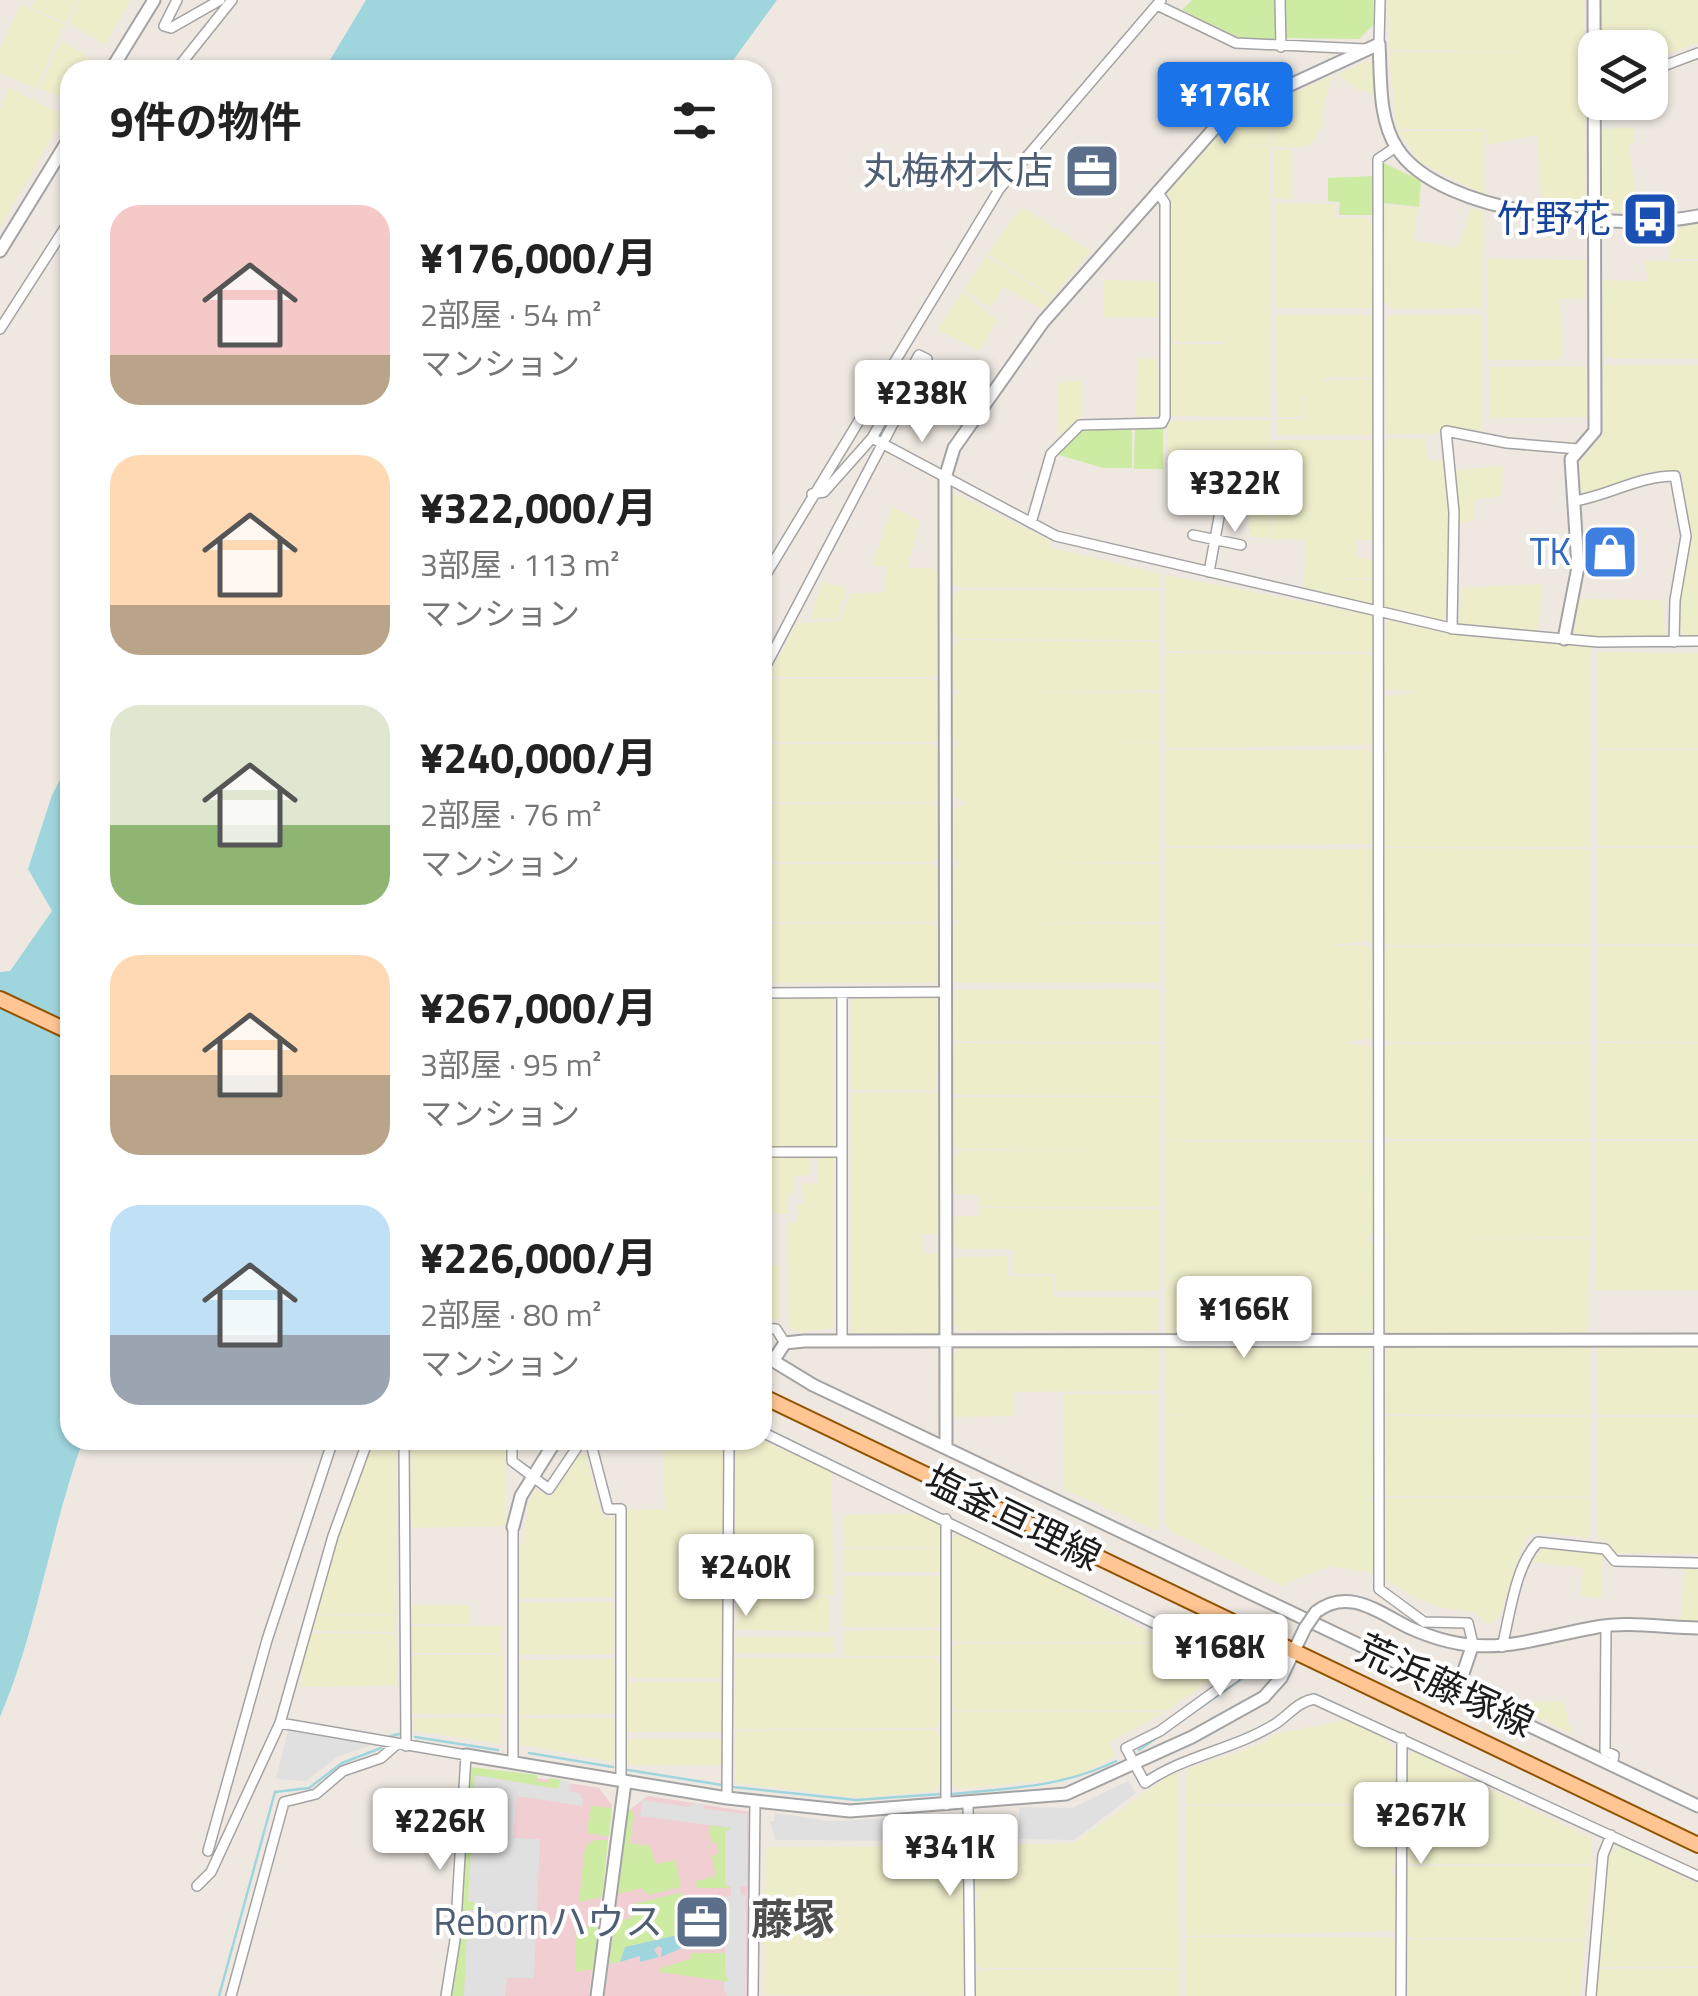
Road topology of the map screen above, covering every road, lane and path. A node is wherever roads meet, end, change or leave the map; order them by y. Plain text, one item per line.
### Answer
1 (154, 0) edge
2 (176, 0) edge
3 (220, 0) edge
4 (232, 0) edge
5 (1280, 0) edge
6 (1380, 0) edge
7 (1594, 0) edge
8 (1159, 2) edge
9 (1594, 30) edge
10 (1375, 46) junction
11 (1280, 48) junction
12 (1698, 53) edge
13 (117, 60) edge
14 (184, 60) edge
15 (1668, 64) edge
16 (1595, 120) edge
17 (1396, 147) junction
18 (60, 153) edge
19 (1157, 191) junction
20 (1698, 216) edge
21 (1594, 220) junction
22 (60, 236) edge
23 (0, 251) edge
24 (0, 329) edge
25 (872, 438) junction
26 (881, 446) junction
27 (1578, 449) junction
28 (946, 478) junction
29 (1224, 490) dead end
30 (812, 494) junction
31 (1575, 500) junction
32 (1031, 522) junction
33 (1193, 535) dead end
34 (1215, 540) junction
35 (1241, 545) dead end
36 (772, 564) edge
37 (1209, 572) junction
38 (1379, 612) junction
39 (1452, 628) junction
40 (1564, 639) junction
41 (1674, 642) junction
42 (1698, 642) edge
43 (772, 654) edge
44 (772, 992) edge
45 (946, 992) junction
46 (842, 993) junction
47 (0, 999) edge
48 (60, 1027) edge
49 (772, 1152) edge
50 (842, 1152) junction
51 (772, 1329) edge
52 (842, 1340) junction
53 (946, 1340) junction
54 (1380, 1340) junction
55 (1698, 1340) edge
56 (786, 1343) junction
57 (772, 1354) edge
58 (772, 1359) edge
59 (772, 1401) edge
60 (772, 1437) edge
61 (946, 1448) junction
62 (330, 1450) edge
63 (364, 1450) edge
64 (404, 1450) edge
65 (512, 1450) edge
66 (550, 1450) edge
67 (575, 1450) edge
68 (593, 1450) edge
69 (729, 1450) edge
70 (532, 1478) junction
71 (946, 1519) junction
72 (513, 1526) joint
73 (1698, 1563) edge
74 (1606, 1626) junction
75 (1698, 1628) edge
76 (1473, 1644) junction
77 (1502, 1647) junction
78 (1294, 1651) junction
79 (1456, 1691) junction
80 (280, 1723) junction
81 (1402, 1738) junction
82 (402, 1745) junction
83 (466, 1755) junction
84 (513, 1762) junction
85 (1134, 1766) junction
86 (1612, 1766) junction
87 (623, 1781) junction
88 (728, 1798) junction
89 (755, 1801) junction
90 (968, 1802) junction
91 (946, 1804) junction
92 (1698, 1806) edge
93 (1611, 1835) junction
94 (1698, 1845) edge
95 (208, 1850) dead end
96 (1698, 1876) edge
97 (197, 1886) dead end
98 (231, 1996) edge
99 (446, 1996) edge
100 (597, 1996) edge
101 (753, 1996) edge
102 (970, 1996) edge
103 (1401, 1996) edge
104 (1590, 1996) edge

1 - 13 street
2 - 3 street
4 - 14 street
5 - 11 street
6 - 10 street
7 - 9 street
8 - 11 street
8 - 30 street
10 - 11 street
10 - 17 street
10 - 19 street
12 - 15 street
16 - 21 street
17 - 21 street
17 - 38 street
18 - 23 street
19 - 28 street
19 - 32 street
20 - 21 street
21 - 27 street
22 - 24 street
25 - 26 street
25 - 26 street
25 - 30 street
26 - 28 street
26 - 43 street
27 - 31 street
27 - 39 street
28 - 32 street
28 - 45 street
29 - 34 street
30 - 36 street
31 - 40 street
31 - 41 street
32 - 37 street
33 - 34 street
34 - 35 street
34 - 37 street
37 - 38 street
38 - 39 street
38 - 54 street
39 - 40 street
40 - 41 street
41 - 42 street
44 - 46 street
45 - 46 street
45 - 53 street
46 - 50 street
47 - 48 main road
49 - 50 street
50 - 52 street
51 - 56 street
52 - 53 street
52 - 56 street
53 - 54 street
53 - 61 street
54 - 55 street
54 - 76 street
56 - 57 street
58 - 61 street, 荒浜藤塚線
59 - 78 main road, 塩釜亘理線
60 - 71 street
61 - 79 street, 荒浜藤塚線
62 - 95 street
63 - 80 street
64 - 82 street
65 - 70 street
66 - 70 street
67 - 70 street
68 - 87 street
69 - 88 street
70 - 72 street
71 - 85 street
71 - 91 street
72 - 84 street
73 - 77 street
74 - 75 street
74 - 77 street
74 - 86 street
76 - 77 street
76 - 78 street, bridge
76 - 79 street
78 - 85 street
78 - 94 main road, 塩釜亘理線
79 - 86 street, 荒浜藤塚線
80 - 82 street
80 - 97 street
81 - 85 street
81 - 93 street
81 - 103 street
82 - 83 street
82 - 98 street
83 - 84 street
83 - 99 street
84 - 87 street
85 - 90 street
86 - 92 street, 荒浜藤塚線
87 - 88 street
87 - 100 street
88 - 89 street
89 - 91 street
89 - 101 street
90 - 91 street
90 - 102 street
93 - 96 street
93 - 104 street

